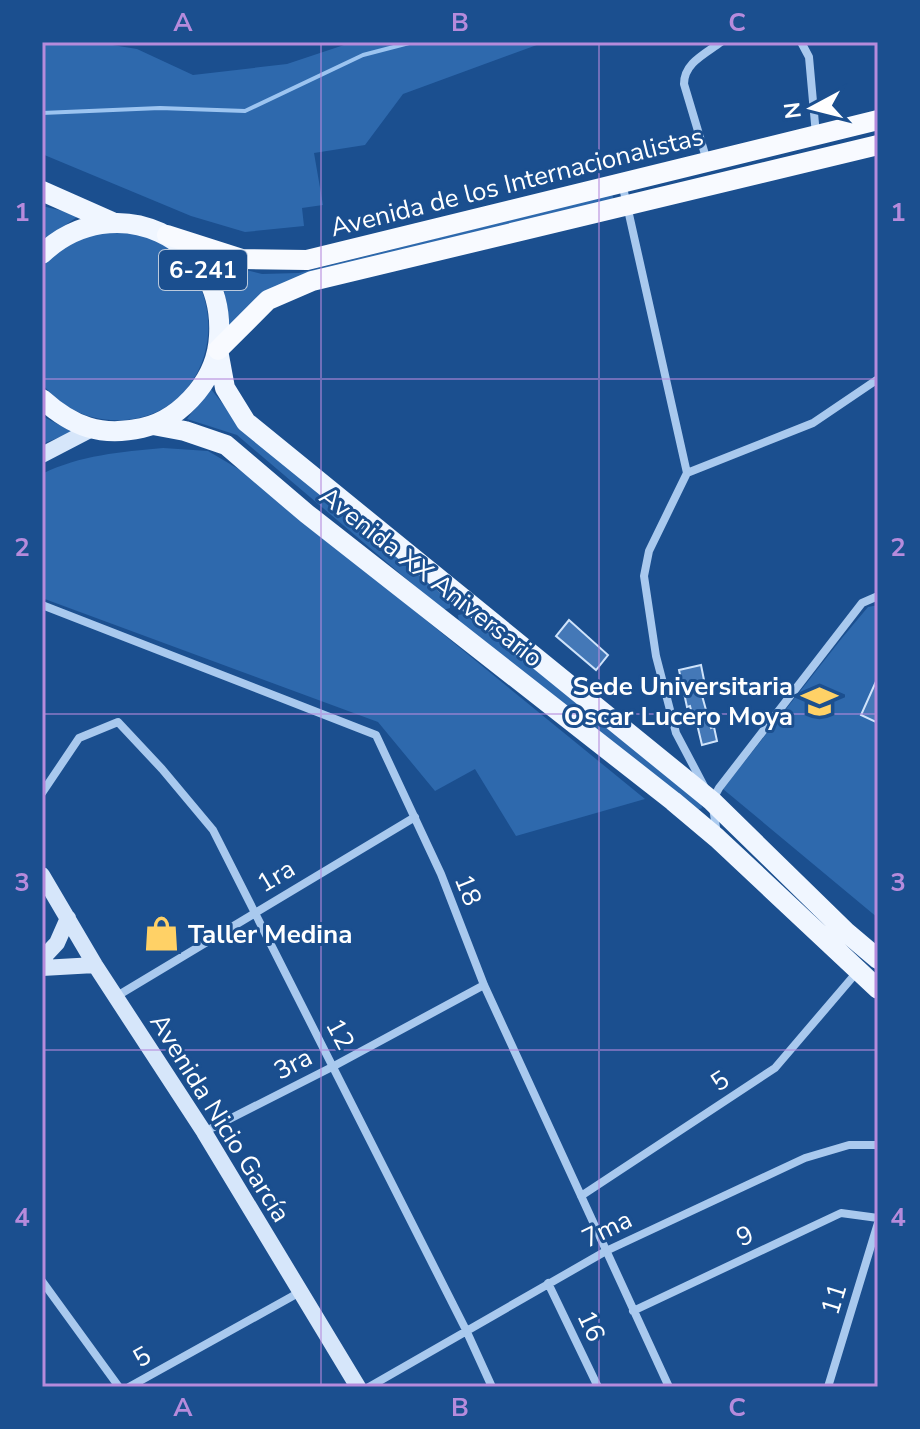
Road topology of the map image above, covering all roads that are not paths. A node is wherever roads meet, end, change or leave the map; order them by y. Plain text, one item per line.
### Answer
1 (721, 42) edge
2 (801, 42) edge
3 (878, 120) edge
4 (816, 136) junction
5 (878, 145) edge
6 (708, 162) junction
7 (622, 183) junction
8 (42, 191) edge
9 (628, 205) junction
10 (112, 222) junction
11 (167, 235) junction
12 (42, 254) edge
13 (218, 350) junction
14 (878, 379) edge
15 (42, 399) edge
16 (153, 425) junction
17 (92, 429) junction
18 (42, 455) edge
19 (687, 473) junction
20 (878, 596) edge
21 (42, 605) edge
22 (42, 793) edge
23 (712, 801) junction
24 (415, 817) junction
25 (717, 838) junction
26 (42, 875) edge
27 (254, 912) junction
28 (68, 918) junction
29 (42, 959) edge
30 (878, 959) edge
31 (95, 965) junction
32 (42, 968) edge
33 (858, 972) junction
34 (484, 985) junction
35 (878, 989) edge
36 (117, 996) junction
37 (334, 1066) junction
38 (204, 1132) junction
39 (878, 1145) edge
40 (581, 1196) junction
41 (878, 1220) edge
42 (606, 1251) junction
43 (42, 1281) edge
44 (548, 1283) junction
45 (300, 1291) junction
46 (633, 1311) junction
47 (466, 1330) junction
48 (119, 1387) edge
49 (129, 1387) edge
50 (358, 1387) edge
51 (369, 1387) edge
52 (492, 1387) edge
53 (598, 1387) edge
54 (669, 1387) edge
55 (828, 1387) edge

1 - 6 street
2 - 4 street
3 - 4 highway, Avenida de los Internacionalistas
4 - 6 highway, Avenida de los Internacionalistas
5 - 9 highway, Avenida de los Internacionalistas
6 - 7 highway, Avenida de los Internacionalistas
7 - 9 street
7 - 11 highway, Avenida de los Internacionalistas
8 - 10 main road, 6-241
9 - 13 highway, Avenida de los Internacionalistas
9 - 19 street
10 - 11 main road, 6-241
10 - 12 main road, 6-241
11 - 13 main road, 6-241
13 - 16 main road, 6-241
13 - 23 main road, Avenida XX Aniversario / 6-241
14 - 19 street
15 - 17 main road, 6-241
16 - 17 main road, 6-241
16 - 25 main road, Avenida XX Aniversario / 6-241
17 - 18 main road
19 - 23 street
20 - 23 street
21 - 24 street, 18
22 - 27 street, 12
23 - 25 street
23 - 30 main road, Avenida XX Aniversario / 6-241
24 - 27 street, 1ra
24 - 34 street, 18
25 - 33 main road, Avenida XX Aniversario / 6-241
26 - 28 main road, Avenida Nicio García
27 - 36 street, 1ra
27 - 37 street, 12
28 - 29 main road
28 - 31 main road, Avenida Nicio García
31 - 32 main road
31 - 36 main road, Avenida Nicio García
33 - 35 main road, Avenida XX Aniversario / 6-241
33 - 40 street, 5
34 - 37 street, 3ra
34 - 40 street, 18
36 - 38 main road, Avenida Nicio García
37 - 38 street, 3ra
37 - 47 street, 12
38 - 45 main road, Avenida Nicio García
39 - 42 street, 7ma
40 - 42 street, 18
41 - 46 street, 9
41 - 55 street, 11
42 - 44 street, 7ma
42 - 46 street, 18
43 - 48 street
44 - 47 street, 7ma
44 - 53 street, 16
45 - 49 street, 5
45 - 50 main road, Avenida Nicio García
46 - 54 street, 18
47 - 51 street, 7ma
47 - 52 street, 12

